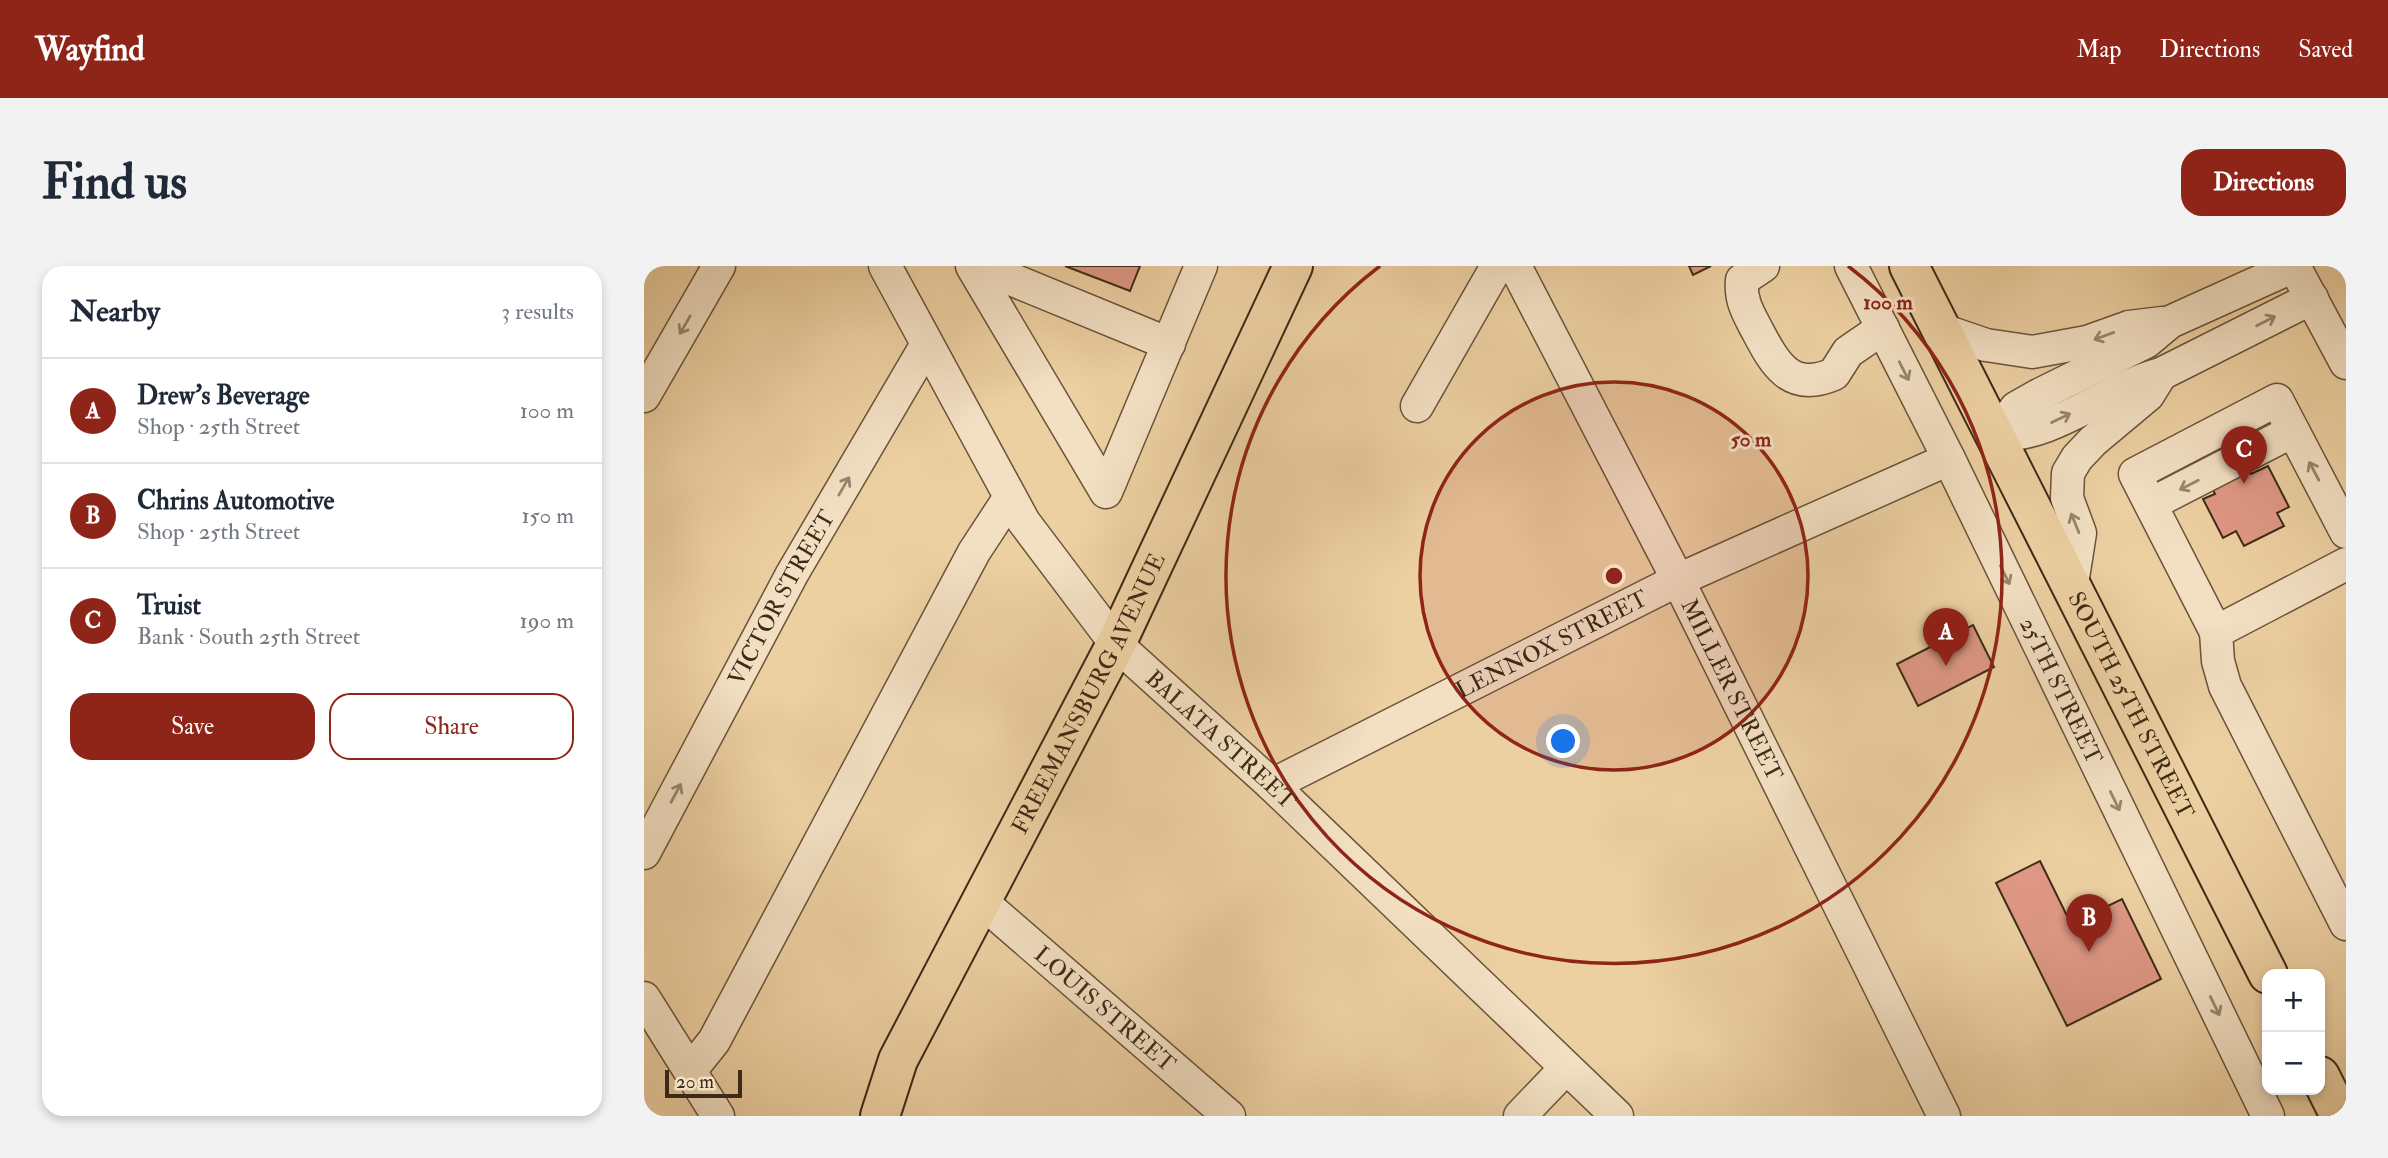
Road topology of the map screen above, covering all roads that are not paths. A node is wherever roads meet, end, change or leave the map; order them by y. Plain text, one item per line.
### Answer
1 (719, 266) edge
2 (884, 266) edge
3 (972, 266) edge
4 (979, 266) edge
5 (1201, 266) edge
6 (1293, 266) edge
7 (1497, 266) edge
8 (1515, 266) edge
9 (1763, 266) edge
10 (1851, 266) edge
11 (1909, 266) edge
12 (2294, 266) edge
13 (2312, 298) junction
14 (2170, 323) junction
15 (1882, 328) junction
16 (1942, 330) junction
17 (927, 344) junction
18 (1169, 344) junction
19 (2346, 363) edge
20 (2161, 374) junction
21 (644, 396) edge
22 (1418, 406) dead end
23 (1996, 435) junction
24 (1949, 459) junction
25 (1010, 497) junction
26 (2346, 531) edge
27 (2346, 564) edge
28 (1678, 580) junction
29 (2071, 590) junction
30 (2217, 632) junction
31 (1116, 644) junction
32 (1272, 785) junction
33 (644, 853) edge
34 (982, 902) junction
35 (2346, 924) edge
36 (2264, 969) edge
37 (644, 998) edge
38 (1566, 1068) junction
39 (690, 1072) junction
40 (2325, 1086) edge
41 (719, 1116) edge
42 (880, 1116) edge
43 (1229, 1116) edge
44 (1520, 1116) edge
45 (1617, 1116) edge
46 (1944, 1116) edge
47 (2269, 1116) edge
48 (2340, 1116) edge

1 -> 21 street
2 - 17 street, BALATA STREET
3 - 18 street
4 - 18 street
5 - 18 street
6 - 31 main road, FREEMANSBURG AVENUE
7 - 22 street
8 - 28 street, MILLER STREET
9 - 15 street
10 - 15 street, 25TH STREET
11 - 16 main road
12 - 13 street
12 - 14 street
13 - 19 street
20 -> 13 street
14 -> 16 street
14 - 23 street
15 -> 24 street, 25TH STREET
16 - 23 main road
17 - 25 street, BALATA STREET
33 -> 17 street, VICTOR STREET
23 -> 20 street
29 -> 20 street
23 - 29 main road, SOUTH 25TH STREET
24 - 28 street, LENNOX STREET
24 -> 47 street, 25TH STREET
25 - 31 street, BALATA STREET
25 - 39 street
26 -> 30 street
27 - 30 street
28 - 32 street, LENNOX STREET
28 - 46 street, MILLER STREET
29 - 36 main road, SOUTH 25TH STREET
30 - 35 street
31 - 32 street, BALATA STREET
31 - 34 main road, FREEMANSBURG AVENUE
32 - 38 street, BALATA STREET
34 - 42 main road, FREEMANSBURG AVENUE
34 - 43 street, LOUIS STREET
37 - 39 street
38 - 44 street
38 - 45 street, BALATA STREET
39 - 41 street
40 - 48 main road

